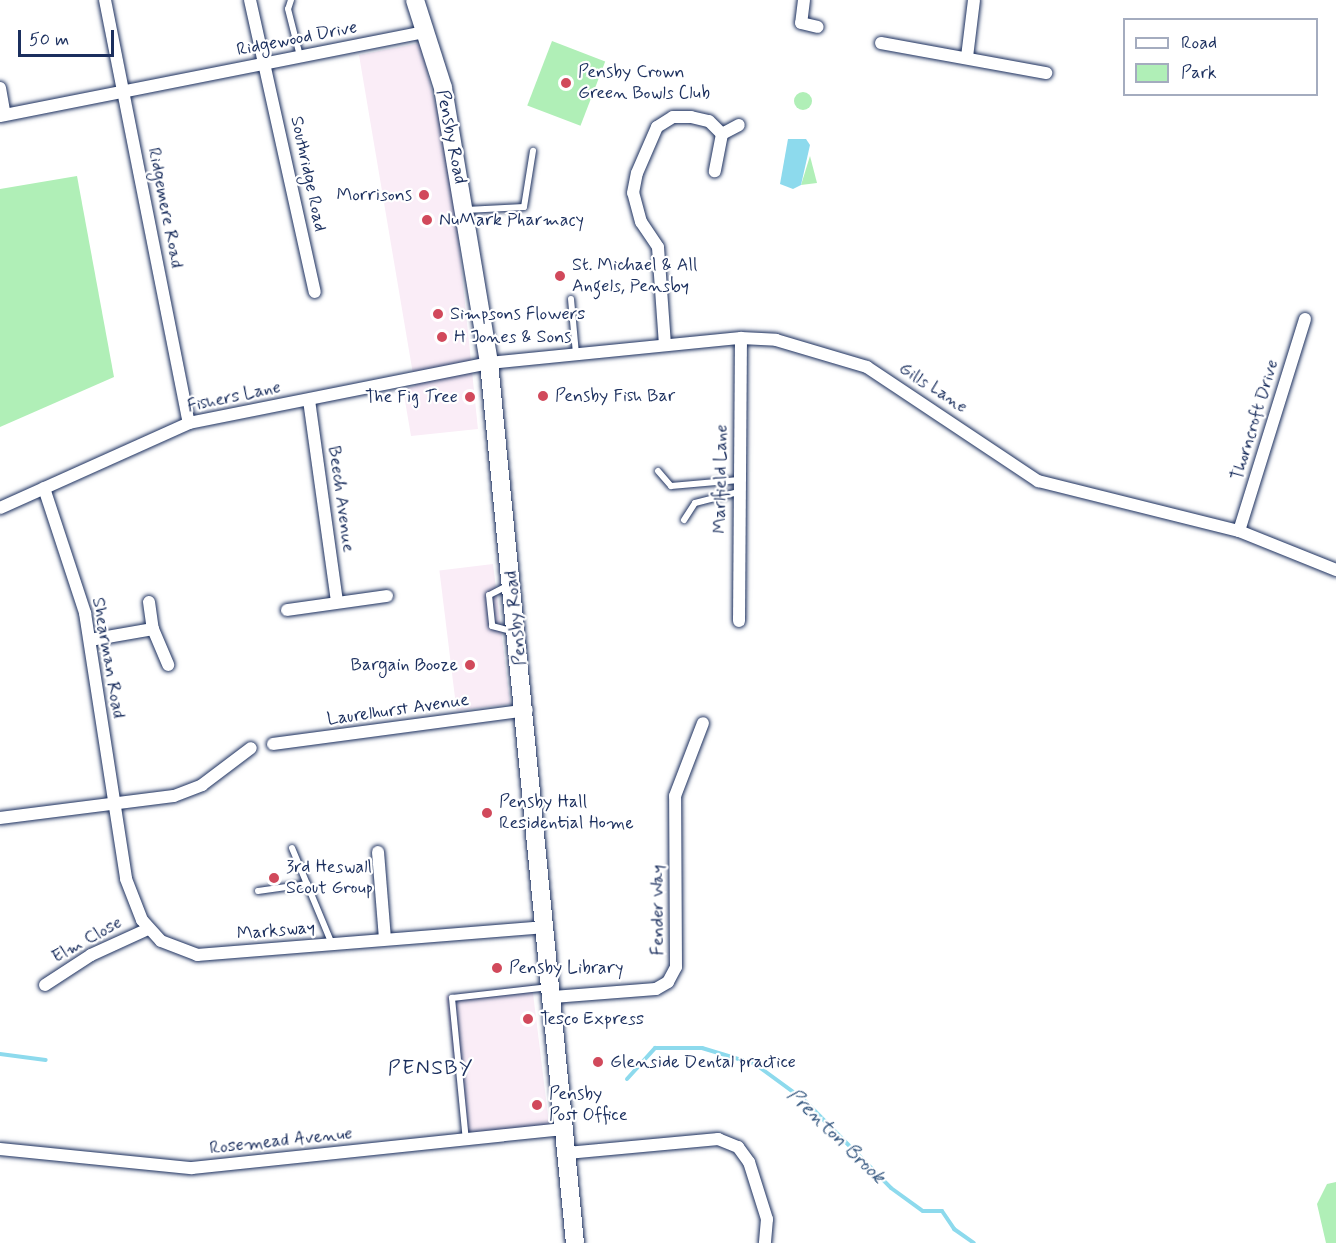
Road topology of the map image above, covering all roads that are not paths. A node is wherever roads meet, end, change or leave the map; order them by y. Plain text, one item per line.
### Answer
1 (105, 0) edge
2 (250, 0) edge
3 (291, 0) edge
4 (415, 0) edge
5 (804, 0) edge
6 (974, 0) edge
7 (818, 27) dead end
8 (424, 32) junction
9 (881, 43) dead end
10 (300, 57) junction
11 (967, 57) junction
12 (265, 64) junction
13 (1046, 73) dead end
14 (0, 88) edge
15 (124, 93) junction
16 (3, 115) edge
17 (739, 125) dead end
18 (722, 134) junction
19 (533, 151) dead end
20 (715, 171) dead end
21 (465, 210) junction
22 (315, 292) dead end
23 (571, 298) dead end
24 (1305, 319) dead end
25 (741, 338) junction
26 (665, 345) junction
27 (576, 354) junction
28 (489, 363) junction
29 (309, 400) junction
30 (189, 423) junction
31 (658, 471) dead end
32 (738, 486) junction
33 (44, 488) junction
34 (0, 508) edge
35 (684, 520) dead end
36 (1239, 531) junction
37 (1336, 570) edge
38 (513, 584) junction
39 (387, 596) dead end
40 (149, 602) dead end
41 (337, 602) junction
42 (287, 610) dead end
43 (739, 621) dead end
44 (153, 629) junction
45 (518, 632) junction
46 (90, 639) junction
47 (168, 665) dead end
48 (527, 710) junction
49 (703, 723) dead end
50 (273, 744) dead end
51 (251, 748) dead end
52 (113, 803) junction
53 (0, 818) edge
54 (292, 848) dead end
55 (378, 852) dead end
56 (308, 884) junction
57 (258, 891) dead end
58 (546, 927) junction
59 (148, 929) junction
60 (385, 939) junction
61 (332, 944) junction
62 (45, 985) dead end
63 (553, 992) junction
64 (566, 1129) junction
65 (466, 1141) junction
66 (0, 1149) edge
67 (567, 1153) junction
68 (575, 1243) edge
69 (765, 1243) edge

1 - 15 street, Ridgemere Road
2 - 12 street, Southridge Road
3 - 10 lane
4 - 8 main road, Pensby Road
5 - 7 street
6 - 11 street
8 - 10 street, Ridgewood Drive
8 - 21 main road, Pensby Road
9 - 11 street
10 - 12 street, Ridgewood Drive
11 - 13 street
12 - 15 street, Ridgewood Drive
12 - 22 street, Southridge Road
14 - 16 street
15 - 16 street, Ridgewood Drive
15 - 30 street, Ridgemere Road
17 - 18 street
18 - 20 street
18 - 26 street
19 - 21 lane
21 - 28 main road, Pensby Road
23 - 27 lane
24 - 36 street, Thorncroft Drive
25 - 26 street, Gills Lane
25 - 32 street, Marlfield Lane
25 - 36 street, Gills Lane
26 - 27 street, Gills Lane
27 - 28 street, Gills Lane
28 - 29 street, Fishers Lane
28 - 38 main road, Pensby Road
29 - 30 street, Fishers Lane
29 - 41 street, Beech Avenue
30 - 33 street, Fishers Lane
31 - 32 lane
32 - 35 lane
32 - 43 street, Marlfield Lane
33 - 34 street, Fishers Lane
33 - 46 street, Shearman Road
36 - 37 street, Gills Lane
38 - 45 main road, Pensby Road
38 - 45 lane
39 - 41 street
40 - 44 street
41 - 42 street
44 - 46 street
44 - 47 street
45 - 48 main road, Pensby Road
46 - 52 street, Shearman Road
48 - 50 street, Laurelhurst Avenue
48 - 58 main road, Pensby Road
49 - 63 street, Fender Way
51 - 52 street
52 - 53 street
52 - 59 street, Marksway
54 - 56 lane
55 - 60 street
56 - 57 lane
56 - 61 lane
58 - 60 street, Marksway
58 - 63 main road, Pensby Road
59 - 61 street, Marksway
59 - 62 street, Elm Close
60 - 61 street, Marksway
63 - 64 main road, Pensby Road
63 - 65 lane
64 - 65 street, Rosemead Avenue
64 - 67 main road, Pensby Road
65 - 66 street, Rosemead Avenue
67 - 68 main road, Pensby Road
67 - 69 street

